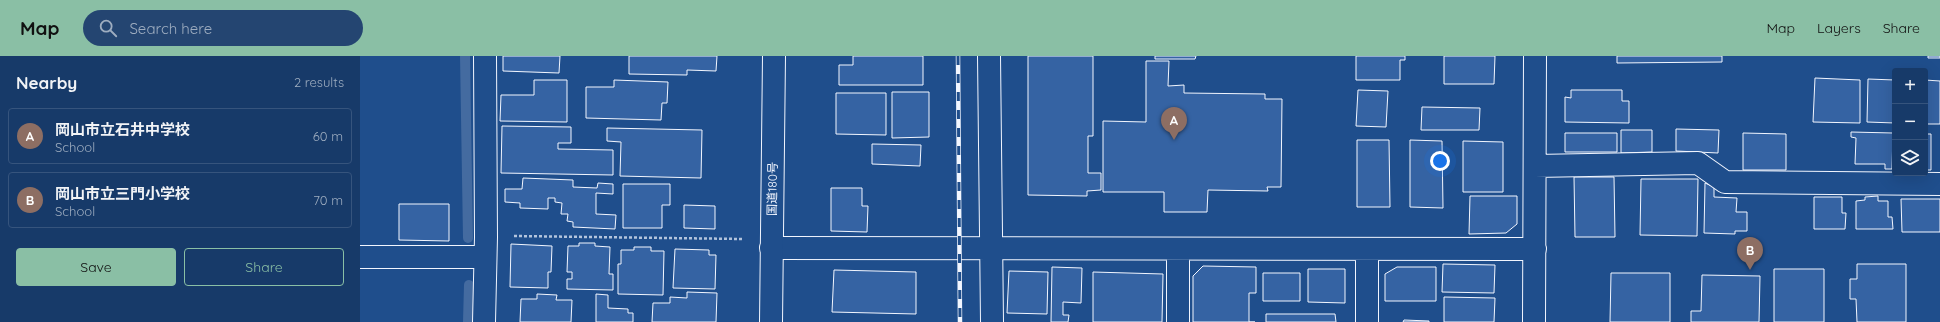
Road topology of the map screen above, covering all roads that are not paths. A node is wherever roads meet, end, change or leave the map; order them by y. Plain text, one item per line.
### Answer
1 (485, 56) edge
2 (774, 56) edge
3 (990, 56) edge
4 (1536, 56) edge
5 (1535, 166) junction
6 (1940, 184) edge
7 (771, 244) junction
8 (486, 247) junction
9 (991, 248) junction
10 (1178, 249) junction
11 (1367, 249) junction
12 (1535, 249) junction
13 (360, 258) edge
14 (484, 322) edge
15 (771, 322) edge
16 (992, 322) edge
17 (1178, 322) edge
18 (1367, 322) edge
19 (1534, 322) edge

1 - 8 main road
2 - 7 main road, 国道180号
3 - 9 main road
4 - 5 main road
5 - 6 main road
5 - 12 main road
7 - 9 main road
7 - 15 main road, 国道180号
8 - 13 main road
8 - 14 main road
9 - 10 main road
9 - 16 main road
10 - 11 main road
10 - 17 main road
11 - 12 main road
11 - 18 main road
12 - 19 main road

